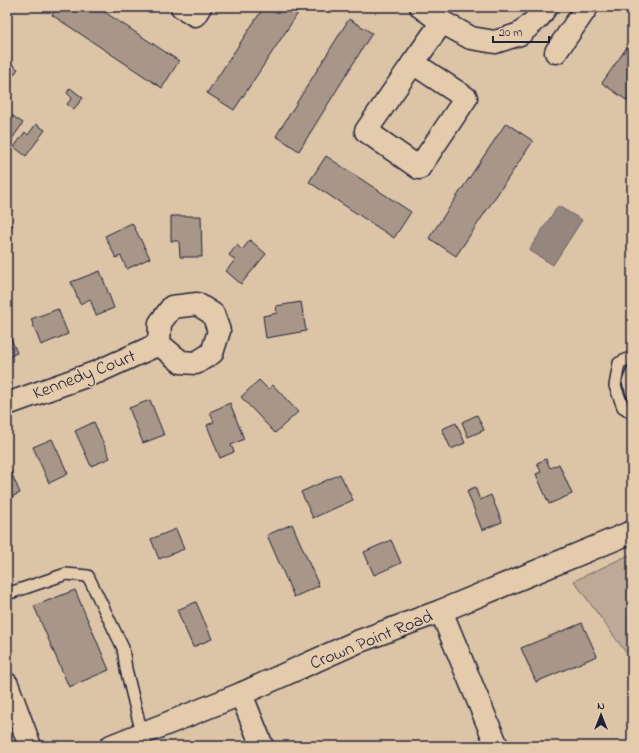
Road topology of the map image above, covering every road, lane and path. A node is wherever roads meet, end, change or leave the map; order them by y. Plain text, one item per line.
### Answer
1 (182, 7) edge
2 (200, 7) edge
3 (421, 7) edge
4 (546, 7) edge
5 (587, 7) edge
6 (442, 22) junction
7 (556, 52) dead end
8 (413, 63) junction
9 (160, 344) dead end
10 (632, 358) edge
11 (632, 372) edge
12 (632, 393) edge
13 (7, 404) edge
14 (632, 414) edge
15 (632, 532) edge
16 (7, 594) edge
17 (441, 611) junction
18 (7, 684) edge
19 (241, 694) junction
20 (142, 734) junction
21 (30, 746) edge
22 (111, 746) edge
23 (262, 746) edge
24 (497, 746) edge

1 - 2 street
3 - 6 street
4 - 6 street
5 - 7 street
6 - 8 street
8 - 8 street
9 - 13 street, Kennedy Court
10 - 14 lane
11 - 12 lane
15 - 17 street, Crown Point Road
16 - 20 lane
17 - 19 street, Crown Point Road
17 - 24 street
18 - 21 street
19 - 20 street, Crown Point Road
19 - 23 street
20 - 22 street, Crown Point Road

